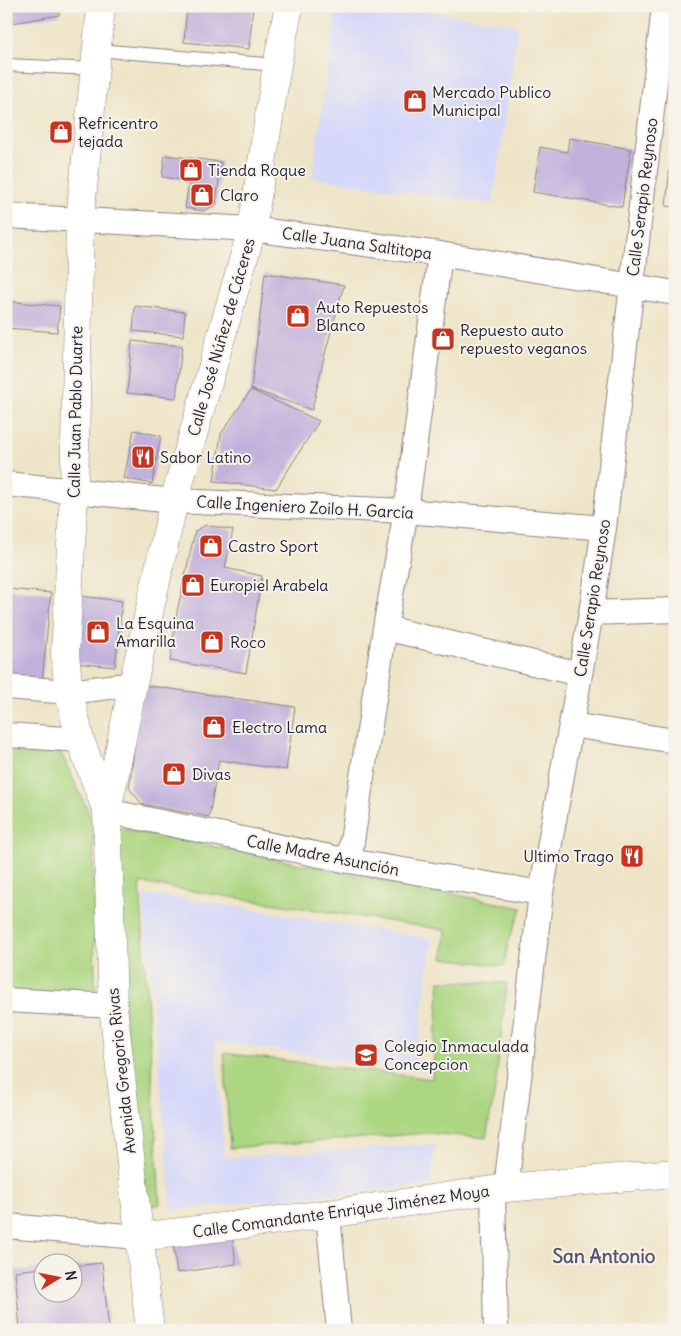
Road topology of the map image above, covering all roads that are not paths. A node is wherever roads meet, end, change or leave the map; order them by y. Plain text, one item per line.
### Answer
1 (101, 6) edge
2 (289, 6) edge
3 (664, 6) edge
4 (96, 60) junction
5 (277, 64) junction
6 (6, 65) edge
7 (6, 216) edge
8 (80, 220) junction
9 (252, 230) junction
10 (440, 254) junction
11 (632, 286) junction
12 (675, 293) edge
13 (6, 484) edge
14 (74, 492) junction
15 (174, 501) junction
16 (406, 511) junction
17 (604, 528) junction
18 (675, 610) edge
19 (592, 613) junction
20 (385, 628) junction
21 (580, 674) junction
22 (133, 684) junction
23 (6, 687) edge
24 (69, 692) junction
25 (572, 725) junction
26 (6, 735) edge
27 (80, 740) junction
28 (675, 741) edge
29 (107, 811) junction
30 (349, 861) junction
31 (541, 893) junction
32 (6, 1000) edge
33 (113, 1006) junction
34 (675, 1173) edge
35 (500, 1190) junction
36 (328, 1214) junction
37 (6, 1226) edge
38 (140, 1237) junction
39 (150, 1330) edge
40 (339, 1330) edge
41 (496, 1330) edge

1 - 4 main road, Calle Juan Pablo Duarte
2 - 5 main road, Calle José Núñez de Cáceres
3 - 11 street, Calle Serapio Reynoso
4 - 5 lane
4 - 6 lane
4 - 8 main road, Calle Juan Pablo Duarte
5 - 9 main road, Calle José Núñez de Cáceres
7 - 8 street, Calle Juana Saltitopa
8 - 9 street, Calle Juana Saltitopa
8 - 14 main road, Calle Juan Pablo Duarte
9 - 10 street, Calle Juana Saltitopa
9 - 15 main road, Calle José Núñez de Cáceres
10 - 11 street, Calle Juana Saltitopa
10 - 16 street
11 - 12 street, Calle Juana Saltitopa
11 - 17 street, Calle Serapio Reynoso
13 - 14 street, Calle Ingeniero Zoilo H. García
14 - 15 street, Calle Ingeniero Zoilo H. García
14 - 24 main road, Calle Juan Pablo Duarte
15 - 16 street, Calle Ingeniero Zoilo H. García
15 - 22 main road, Calle José Núñez de Cáceres
16 - 17 street, Calle Ingeniero Zoilo H. García
16 - 20 street
17 - 19 street, Calle Serapio Reynoso
18 - 19 street
19 - 21 street, Calle Serapio Reynoso
20 - 21 street
20 - 30 street
21 - 25 street, Calle Serapio Reynoso
22 - 24 street
22 - 29 main road, Calle José Núñez de Cáceres
23 - 24 street
24 - 27 main road, Calle Juan Pablo Duarte
25 - 28 street
25 - 31 street, Calle Serapio Reynoso
26 - 27 street
27 - 29 main road, Calle Juan Pablo Duarte
29 - 30 street, Calle Madre Asunción
29 - 33 main road, Avenida Gregorio Rivas
30 - 31 street, Calle Madre Asunción
31 - 35 street, Calle Serapio Reynoso
32 - 33 street
33 - 38 main road, Avenida Gregorio Rivas
34 - 35 main road, Calle Comandante Enrique Jiménez Moya
35 - 36 main road, Calle Comandante Enrique Jiménez Moya
35 - 41 street, Calle Serapio Reynoso
36 - 38 main road, Calle Comandante Enrique Jiménez Moya
36 - 40 street
37 - 38 street, Calle Comandante Enrique Jiménez Moya
38 - 39 main road, Avenida Gregorio Rivas

